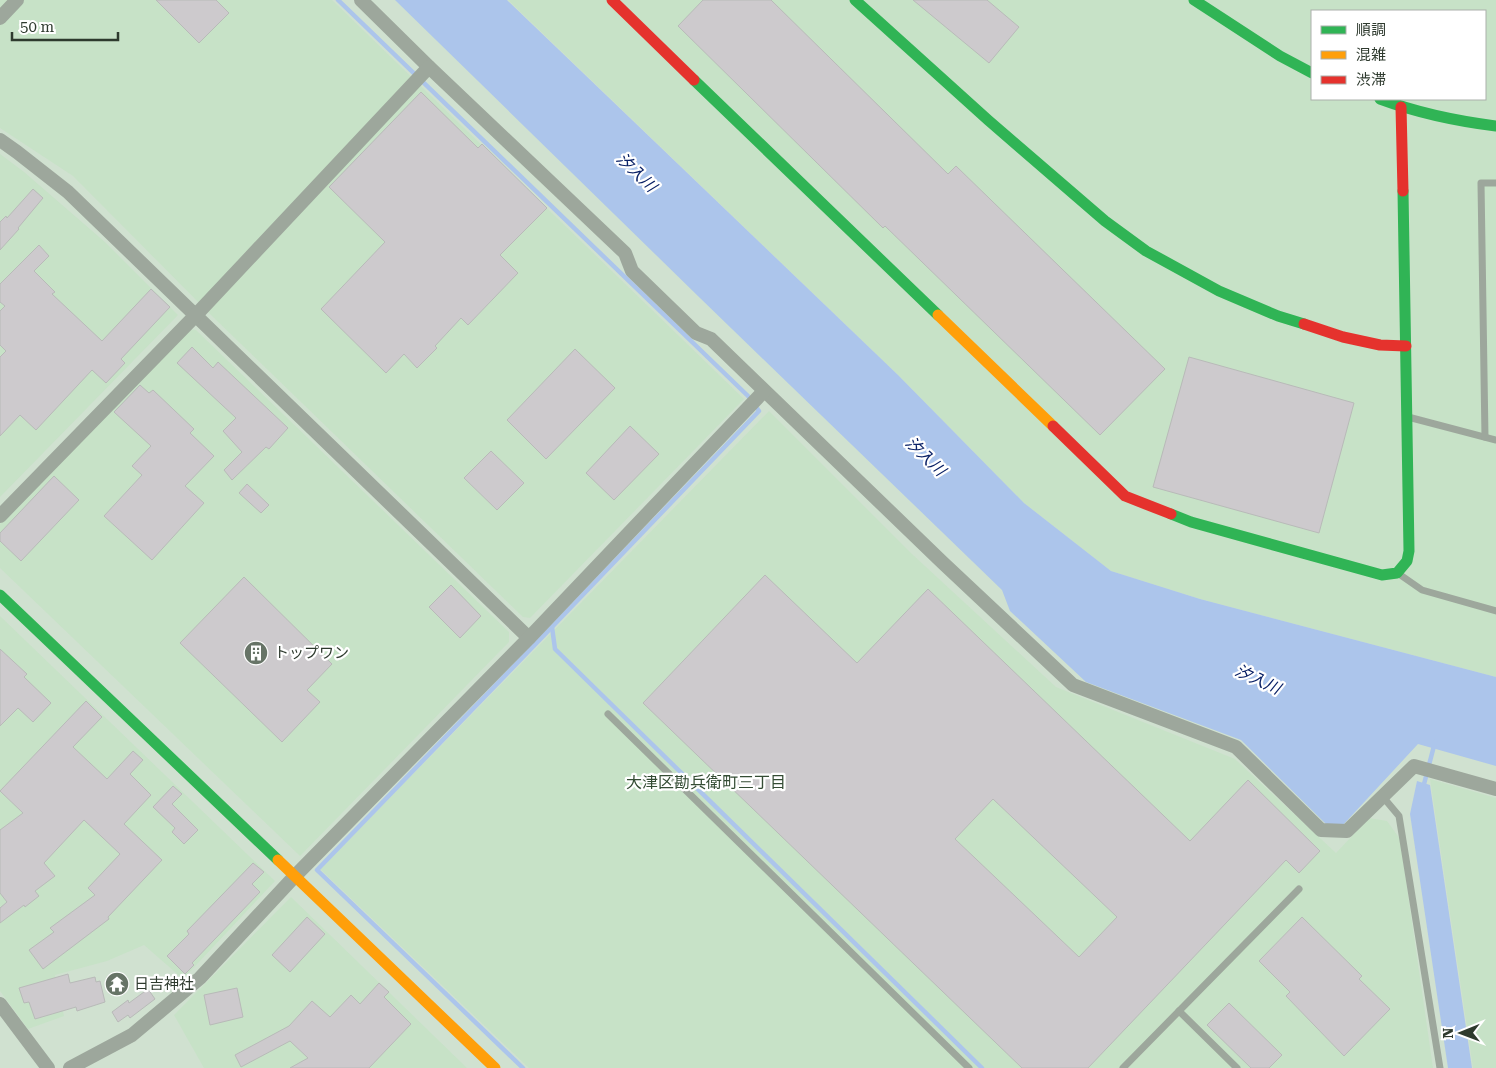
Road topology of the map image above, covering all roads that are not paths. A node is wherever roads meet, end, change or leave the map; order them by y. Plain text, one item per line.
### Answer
1 (17, 0) edge
2 (361, 0) edge
3 (612, 0) edge
4 (854, 0) edge
5 (1194, 0) edge
6 (0, 18) edge
7 (429, 66) junction
8 (1311, 72) edge
9 (1383, 100) edge
10 (1401, 107) junction
11 (1496, 126) edge
12 (0, 140) edge
13 (1496, 183) edge
14 (195, 316) junction
15 (1406, 346) junction
16 (764, 391) junction
17 (1407, 417) junction
18 (1486, 437) junction
19 (1496, 440) edge
20 (0, 516) edge
21 (1397, 573) junction
22 (0, 595) edge
23 (1496, 611) edge
24 (529, 638) junction
25 (608, 714) dead end
26 (1496, 789) edge
27 (1383, 797) junction
28 (294, 877) junction
29 (1300, 889) dead end
30 (0, 1004) edge
31 (1179, 1011) junction
32 (48, 1068) edge
33 (70, 1068) edge
34 (495, 1068) edge
35 (969, 1068) edge
36 (1123, 1068) edge
37 (1237, 1068) edge
38 (1440, 1068) edge

1 - 6 street
2 - 7 street
3 - 21 street
4 - 15 street
5 - 8 street
7 - 14 street
7 - 16 street
9 - 10 street
10 - 11 street
10 - 15 street
12 - 14 street
13 - 18 lane
14 - 20 street
14 - 24 street
15 - 17 street
16 - 24 street
16 - 27 street
17 - 18 lane
17 - 21 street
18 - 19 lane
21 - 23 lane
22 - 28 street
24 - 28 street
25 - 35 lane
26 - 27 street
27 - 38 lane
28 - 33 street
28 - 34 street
29 - 31 lane
30 - 32 street
31 - 36 lane
31 - 37 lane

